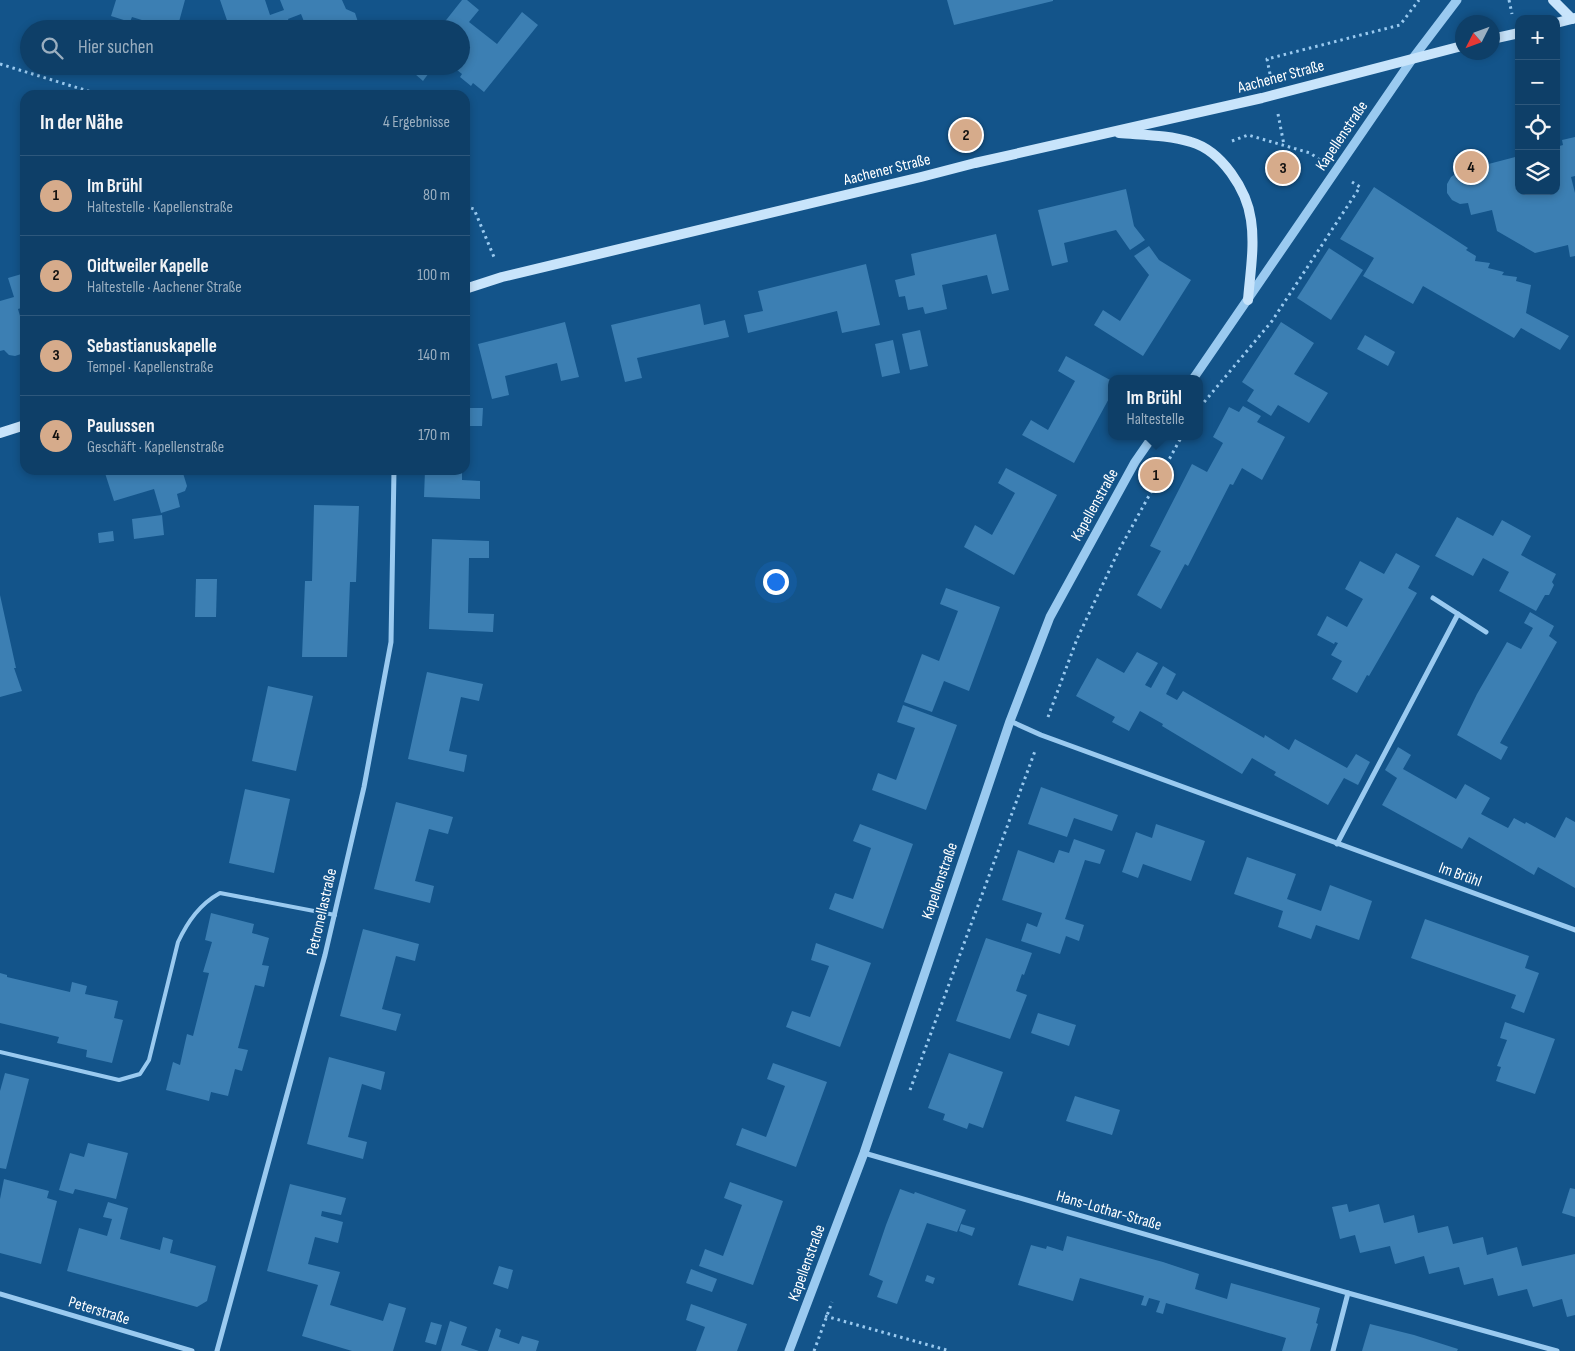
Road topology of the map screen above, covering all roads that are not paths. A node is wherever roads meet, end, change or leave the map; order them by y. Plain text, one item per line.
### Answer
1 (1457, 0) edge
2 (1553, 0) edge
3 (1574, 18) edge
4 (1560, 22) edge
5 (1515, 34) edge
6 (1500, 37) edge
7 (1455, 48) edge
8 (1413, 58) junction
9 (1111, 132) junction
10 (470, 287) edge
11 (1248, 300) junction
12 (1196, 375) edge
13 (20, 427) edge
14 (0, 433) edge
15 (1151, 440) edge
16 (394, 475) edge
17 (1433, 598) dead end
18 (1458, 614) junction
19 (1486, 632) dead end
20 (1010, 721) junction
21 (1337, 844) junction
22 (334, 915) junction
23 (1575, 930) edge
24 (0, 1052) edge
25 (864, 1153) junction
26 (1348, 1293) junction
27 (0, 1294) edge
28 (192, 1351) edge
29 (217, 1351) edge
30 (789, 1351) edge
31 (1333, 1351) edge
32 (1557, 1351) edge

1 - 8 street, Kapellenstraße
2 - 3 main road
3 - 4 main road
5 - 6 main road
7 - 8 main road, Aachener Straße
8 - 9 main road, Aachener Straße
8 - 11 street, Kapellenstraße
9 - 10 main road, Aachener Straße
9 - 11 main road
11 - 12 street, Kapellenstraße
13 - 14 main road
15 - 20 street, Kapellenstraße
16 - 22 street, Petronellastraße
17 - 18 street
18 - 19 street
18 - 21 street
20 - 21 street, Im Brühl
20 - 25 street, Kapellenstraße
21 - 23 street, Im Brühl
22 - 24 lane
22 - 29 street, Petronellastraße
25 - 26 street, Hans-Lothar-Straße
25 - 30 street, Kapellenstraße
26 - 31 street
26 - 32 street, Hans-Lothar-Straße
27 - 28 street, Peterstraße

